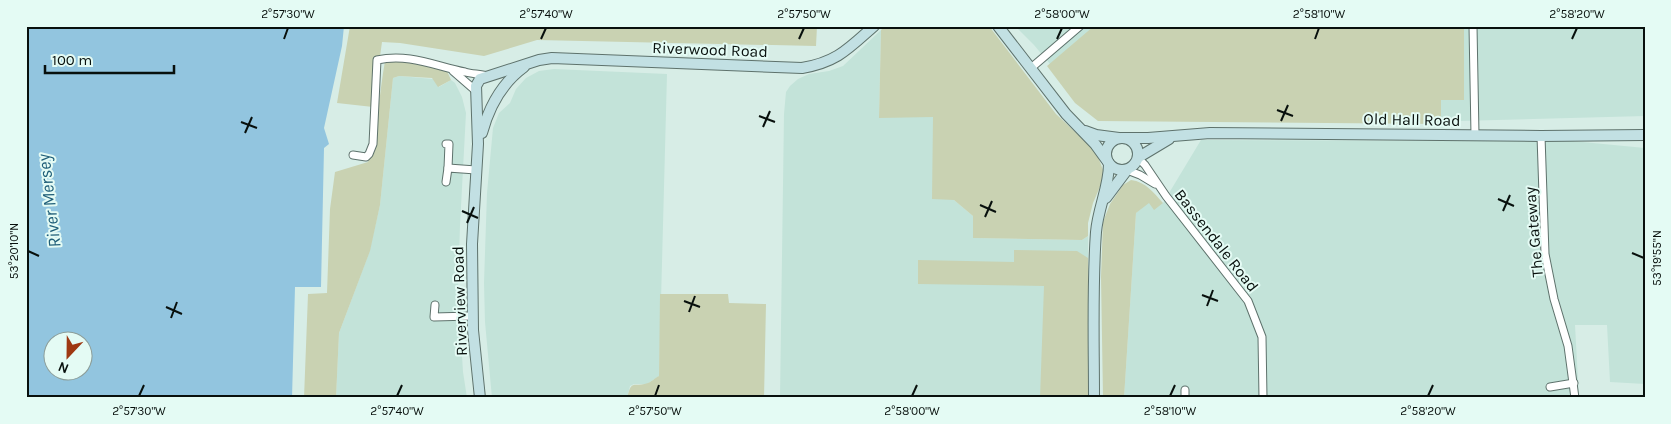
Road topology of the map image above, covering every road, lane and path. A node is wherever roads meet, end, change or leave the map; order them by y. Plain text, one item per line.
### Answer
1 (874, 26) edge
2 (998, 26) edge
3 (1080, 26) edge
4 (1473, 26) edge
5 (533, 62) junction
6 (446, 67) junction
7 (1031, 68) junction
8 (488, 76) junction
9 (477, 91) junction
10 (498, 95) junction
11 (1080, 128) junction
12 (1645, 134) edge
13 (1179, 135) junction
14 (1475, 135) junction
15 (1541, 136) junction
16 (1123, 138) junction
17 (446, 144) dead end
18 (478, 144) junction
19 (353, 155) dead end
20 (1138, 157) junction
21 (1109, 163) junction
22 (448, 168) junction
23 (476, 170) junction
24 (1127, 170) junction
25 (446, 182) dead end
26 (1159, 187) junction
27 (1103, 203) junction
28 (435, 305) dead end
29 (472, 316) junction
30 (1574, 383) junction
31 (1550, 387) dead end
32 (1185, 390) dead end
33 (480, 398) edge
34 (1094, 398) edge
35 (1185, 398) edge
36 (1263, 398) edge
37 (1575, 398) edge

1 - 5 street, Riverwood Road
2 - 7 street
3 - 7 street
4 - 14 street
5 - 8 street, Riverwood Road
5 - 10 street, Riverwood Road
6 - 8 street
6 - 9 street
6 - 19 street
7 - 11 street
8 - 9 street
8 - 10 street
9 - 10 street
9 - 18 street, Riverview Road
10 - 18 street, Riverview Road
11 - 16 street
11 - 21 street
12 - 15 street, Old Hall Road
13 - 14 street, Old Hall Road
13 - 16 street, Old Hall Road
13 - 20 street, Old Hall Road
14 - 15 street, Old Hall Road
15 - 30 street, The Gateway
16 - 20 street
16 - 21 street
17 - 22 street
18 - 23 street, Riverview Road
20 - 24 street
20 - 26 street, Bassendale Road
21 - 24 street
21 - 27 street
22 - 23 street
22 - 25 street
23 - 29 street, Riverview Road
24 - 26 street, Bassendale Road
24 - 27 street
26 - 36 street, Bassendale Road
27 - 34 street
28 - 29 street
29 - 33 street, Riverview Road
30 - 31 street
30 - 37 street, The Gateway
32 - 35 street

